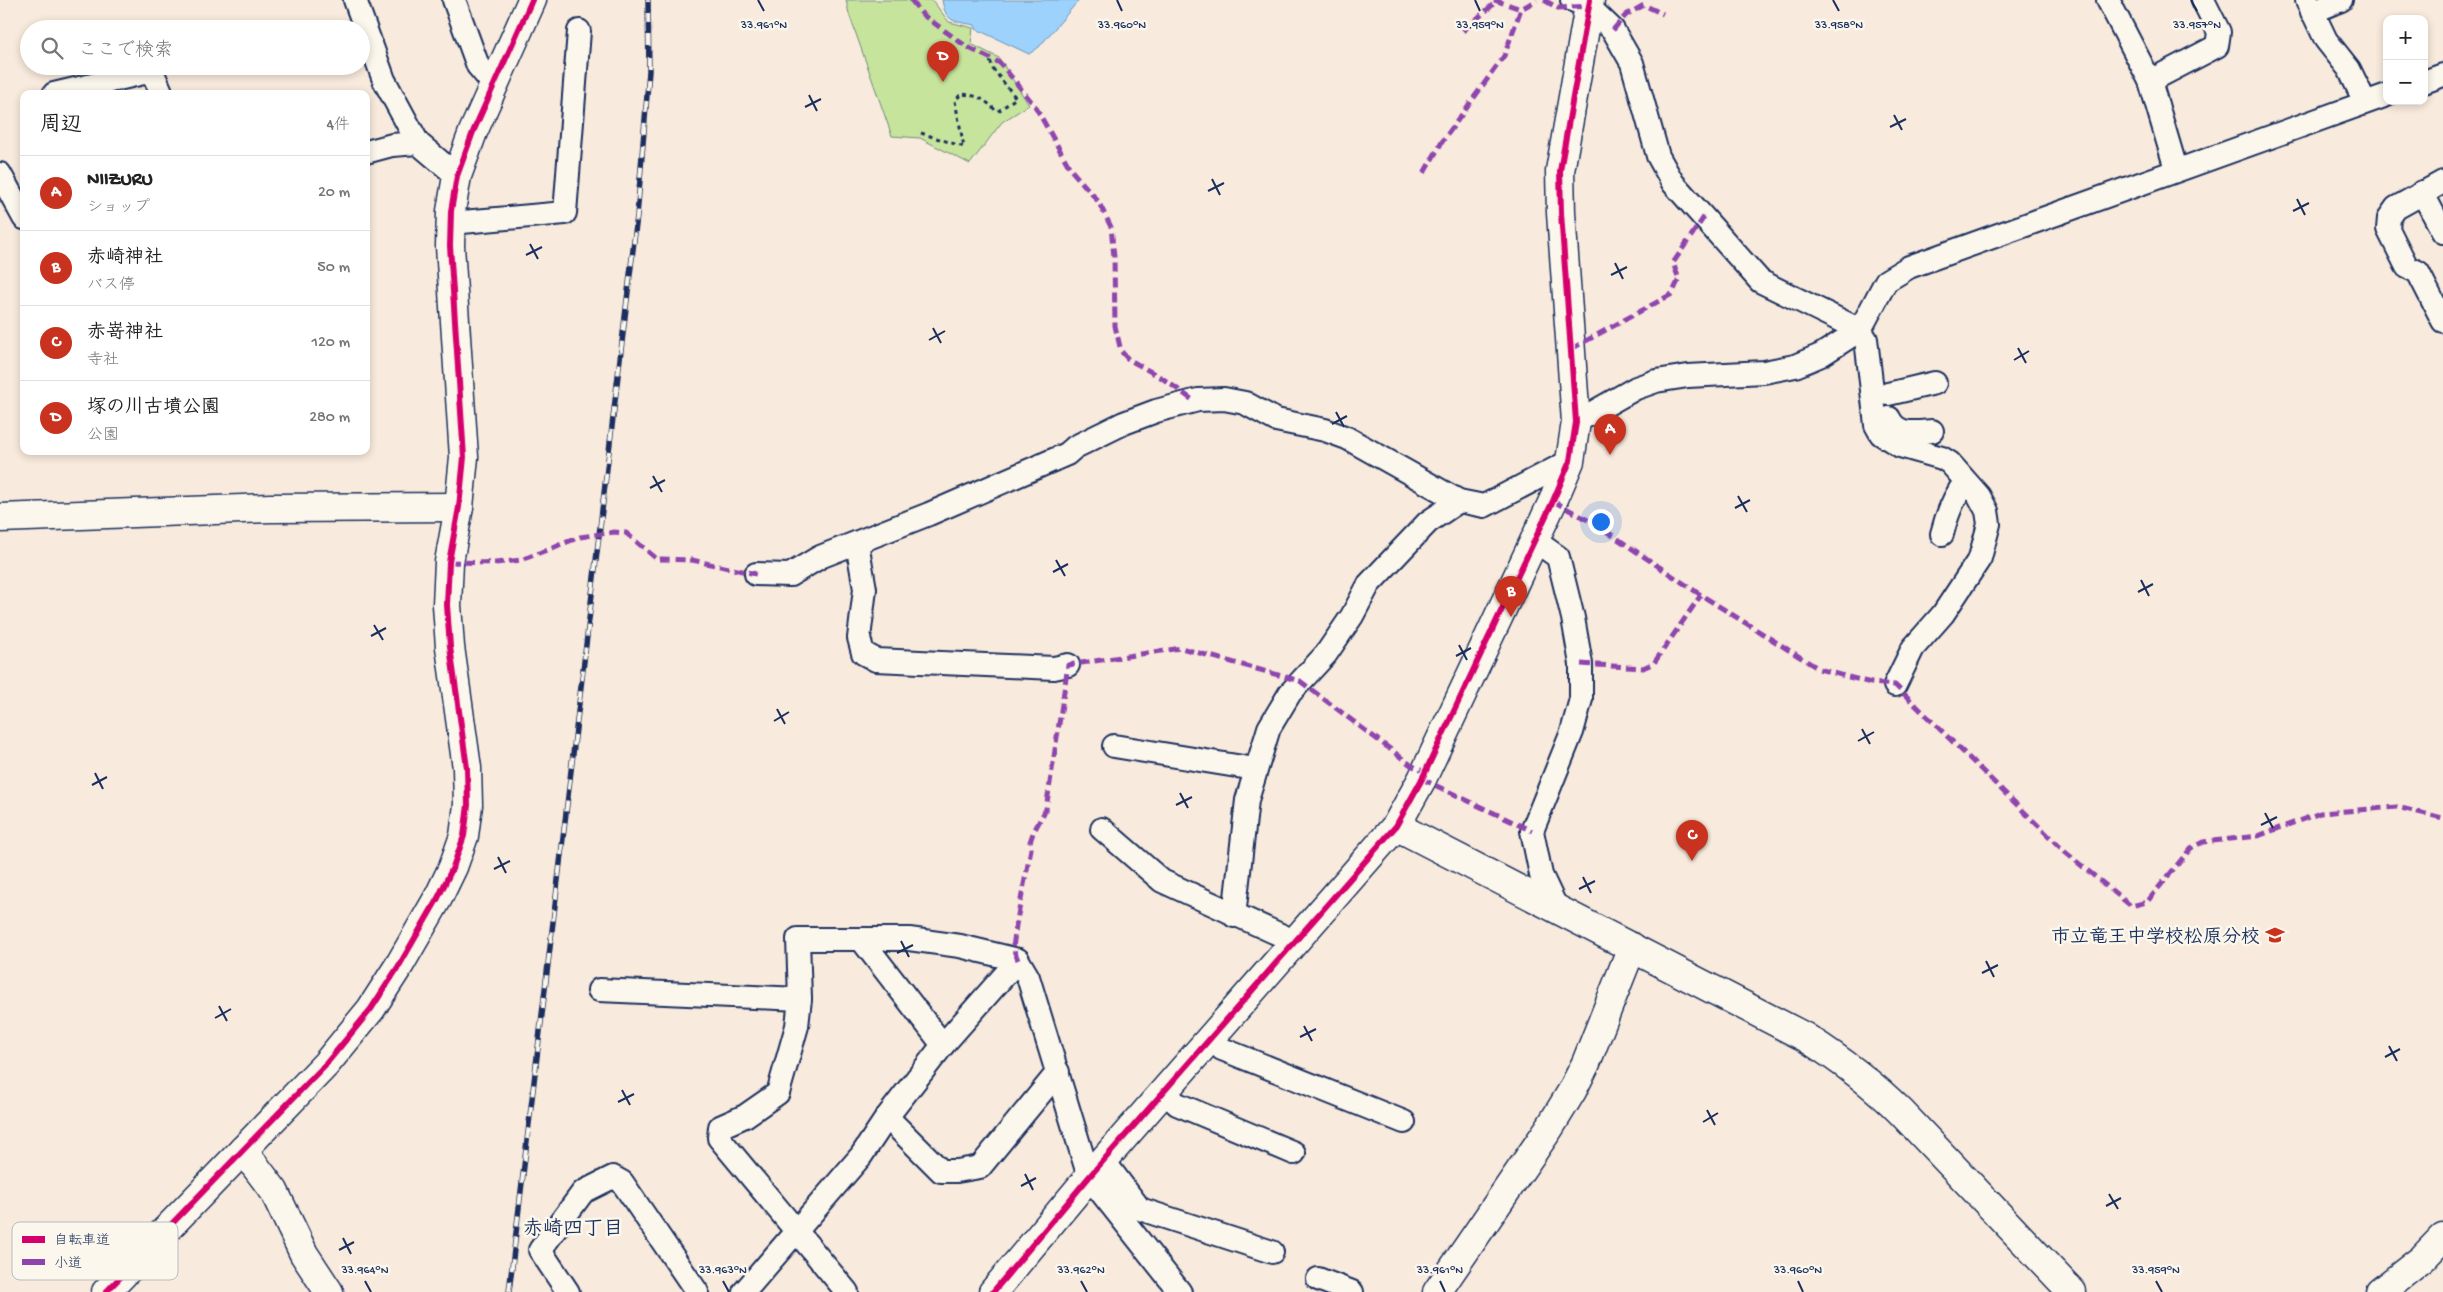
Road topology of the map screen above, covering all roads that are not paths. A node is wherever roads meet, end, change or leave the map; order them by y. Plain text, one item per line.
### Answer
1 (356, 0) edge
2 (454, 0) edge
3 (532, 0) edge
4 (2108, 0) edge
5 (2203, 0) edge
6 (2341, 0) edge
7 (1584, 2) edge
8 (2310, 6) edge
9 (363, 20) edge
10 (579, 31) dead end
11 (370, 40) edge
12 (135, 75) edge
13 (154, 75) edge
14 (2443, 75) edge
15 (2150, 81) junction
16 (2428, 81) edge
17 (494, 85) junction
18 (71, 90) edge
19 (160, 90) edge
20 (2383, 96) edge
21 (2365, 102) junction
22 (418, 143) junction
23 (370, 151) edge
24 (2176, 169) junction
25 (0, 174) edge
26 (457, 176) junction
27 (2443, 182) edge
28 (2422, 192) junction
29 (20, 211) edge
30 (451, 223) junction
31 (2443, 232) edge
32 (2443, 321) edge
33 (1860, 330) junction
34 (1935, 384) dead end
35 (1881, 393) junction
36 (1576, 422) junction
37 (1932, 431) dead end
38 (1570, 460) junction
39 (1965, 482) junction
40 (1459, 501) junction
41 (459, 507) junction
42 (0, 518) edge
43 (1942, 534) dead end
44 (1534, 540) junction
45 (857, 543) junction
46 (756, 574) dead end
47 (1068, 665) dead end
48 (1895, 685) dead end
49 (1114, 746) dead end
50 (1255, 769) junction
51 (1396, 826) junction
52 (1102, 829) dead end
53 (1557, 909) junction
54 (1234, 916) junction
55 (861, 939) junction
56 (1296, 942) junction
57 (1632, 947) junction
58 (1018, 960) junction
59 (600, 990) dead end
60 (800, 999) junction
61 (1212, 1038) junction
62 (943, 1045) junction
63 (1058, 1072) junction
64 (1164, 1092) junction
65 (887, 1117) junction
66 (1404, 1122) dead end
67 (243, 1150) junction
68 (1294, 1153) dead end
69 (1096, 1169) junction
70 (174, 1222) edge
71 (797, 1232) junction
72 (2443, 1237) edge
73 (1272, 1252) dead end
74 (1318, 1279) dead end
75 (118, 1280) edge
76 (2390, 1290) edge
77 (106, 1292) edge
78 (330, 1292) edge
79 (568, 1292) edge
80 (697, 1292) edge
81 (744, 1292) edge
82 (846, 1292) edge
83 (993, 1292) edge
84 (1180, 1292) edge
85 (1352, 1292) edge
86 (1437, 1292) edge
87 (2072, 1292) edge

1 - 9 street
2 - 17 street
3 - 17 street
4 - 15 street
5 - 15 street
6 - 8 street
7 - 33 street
7 - 36 street
8 - 21 street
10 - 30 street
11 - 22 street
12 - 18 street
13 - 19 street
14 - 16 street
15 - 24 street
17 - 26 street
20 - 21 street
21 - 24 street
22 - 23 street
22 - 26 street
24 - 33 street
25 - 29 street
26 - 30 street
27 - 28 street
28 - 31 street
28 - 32 street
30 - 41 street
33 - 35 street
33 - 36 street
34 - 35 street
35 - 37 street
35 - 39 street
36 - 38 street
38 - 40 street
38 - 44 street
39 - 43 street
39 - 48 street
40 - 45 street
40 - 50 street
41 - 42 street
41 - 67 street
44 - 51 street
44 - 53 street
45 - 46 street
45 - 47 street
49 - 50 street
50 - 54 street
51 - 53 street
51 - 56 street
52 - 54 street
53 - 57 street
54 - 56 street
55 - 58 street
55 - 60 street
55 - 62 street
56 - 61 street
57 - 86 street
57 - 87 street
58 - 62 street
58 - 63 street
59 - 60 street
60 - 71 street
61 - 64 street
61 - 66 street
62 - 65 street
63 - 65 street
63 - 69 street
64 - 68 street
64 - 69 street
65 - 71 street
67 - 70 street
67 - 78 street
69 - 73 street
69 - 83 street
69 - 84 street
71 - 81 street
71 - 82 street
72 - 76 street
74 - 85 street
75 - 77 street
79 - 80 street

